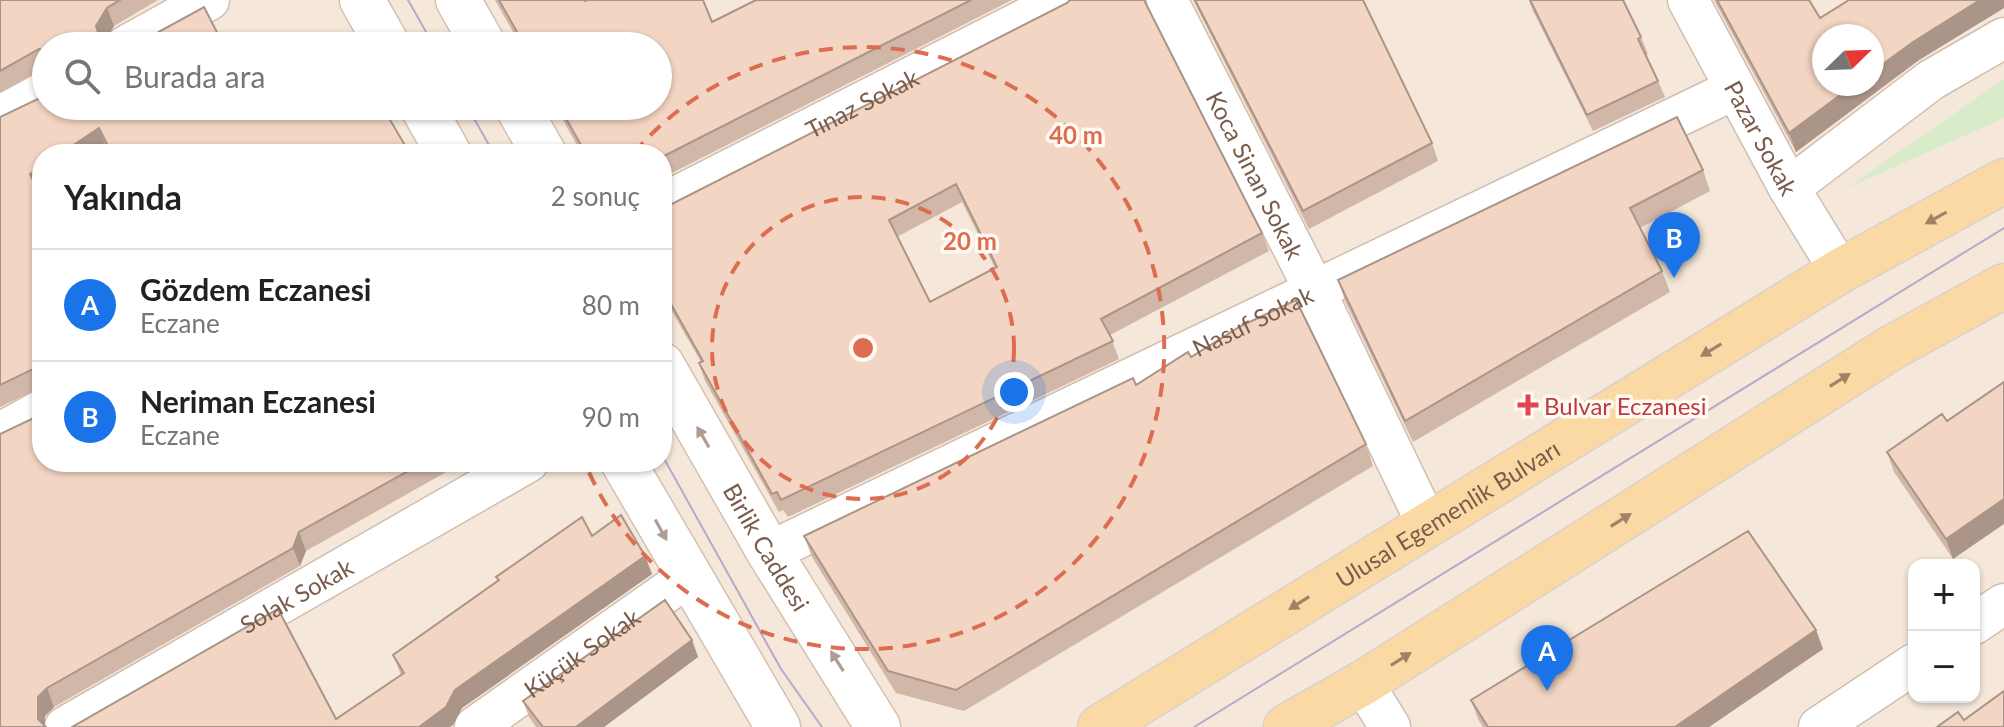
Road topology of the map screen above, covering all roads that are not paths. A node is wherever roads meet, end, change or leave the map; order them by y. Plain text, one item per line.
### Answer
1 (209, 0) edge
2 (362, 0) edge
3 (458, 0) edge
4 (1063, 0) edge
5 (1167, 0) edge
6 (1688, 0) edge
7 (151, 32) edge
8 (380, 32) edge
9 (476, 32) edge
10 (2004, 38) edge
11 (1735, 89) junction
12 (32, 99) edge
13 (0, 116) edge
14 (430, 120) edge
15 (525, 120) edge
16 (443, 144) edge
17 (538, 144) edge
18 (2004, 181) edge
19 (1789, 188) junction
20 (672, 199) edge
21 (1840, 271) junction
22 (2004, 286) edge
23 (1314, 289) junction
24 (672, 382) edge
25 (32, 415) edge
26 (0, 433) edge
27 (511, 472) edge
28 (629, 472) edge
29 (1427, 524) junction
30 (769, 552) junction
31 (688, 577) junction
32 (2004, 604) edge
33 (1980, 620) edge
34 (1908, 668) edge
35 (1363, 683) junction
36 (65, 727) edge
37 (475, 727) edge
38 (778, 727) edge
39 (878, 727) edge
40 (1100, 727) edge
41 (1286, 727) edge
42 (1390, 727) edge
43 (1819, 727) edge

1 - 7 street
2 - 8 main road
3 - 9 main road
4 - 20 street, Tınaz Sokak
5 - 23 street, Koca Sinan Sokak
6 - 11 street, Pazar Sokak
10 - 19 street
11 - 19 street, Pazar Sokak
11 - 23 street, Nasuf Sokak
12 - 13 street
14 - 16 main road
15 - 17 main road
18 -> 21 main road, Ulusal Egemenlik Bulvarı
19 - 21 street, Pazar Sokak
21 -> 29 main road, Ulusal Egemenlik Bulvarı
35 -> 22 main road
23 - 29 street, Koca Sinan Sokak
23 - 30 street, Nasuf Sokak
30 -> 24 main road, Birlik Caddesi
25 - 26 street
27 - 36 street, Solak Sokak
28 -> 31 main road
29 -> 40 main road, Ulusal Egemenlik Bulvarı
39 -> 30 main road, Birlik Caddesi
31 - 37 street, Küçük Sokak
31 - 38 main road
32 - 33 street
34 - 43 street
35 - 41 main road
35 - 42 street

